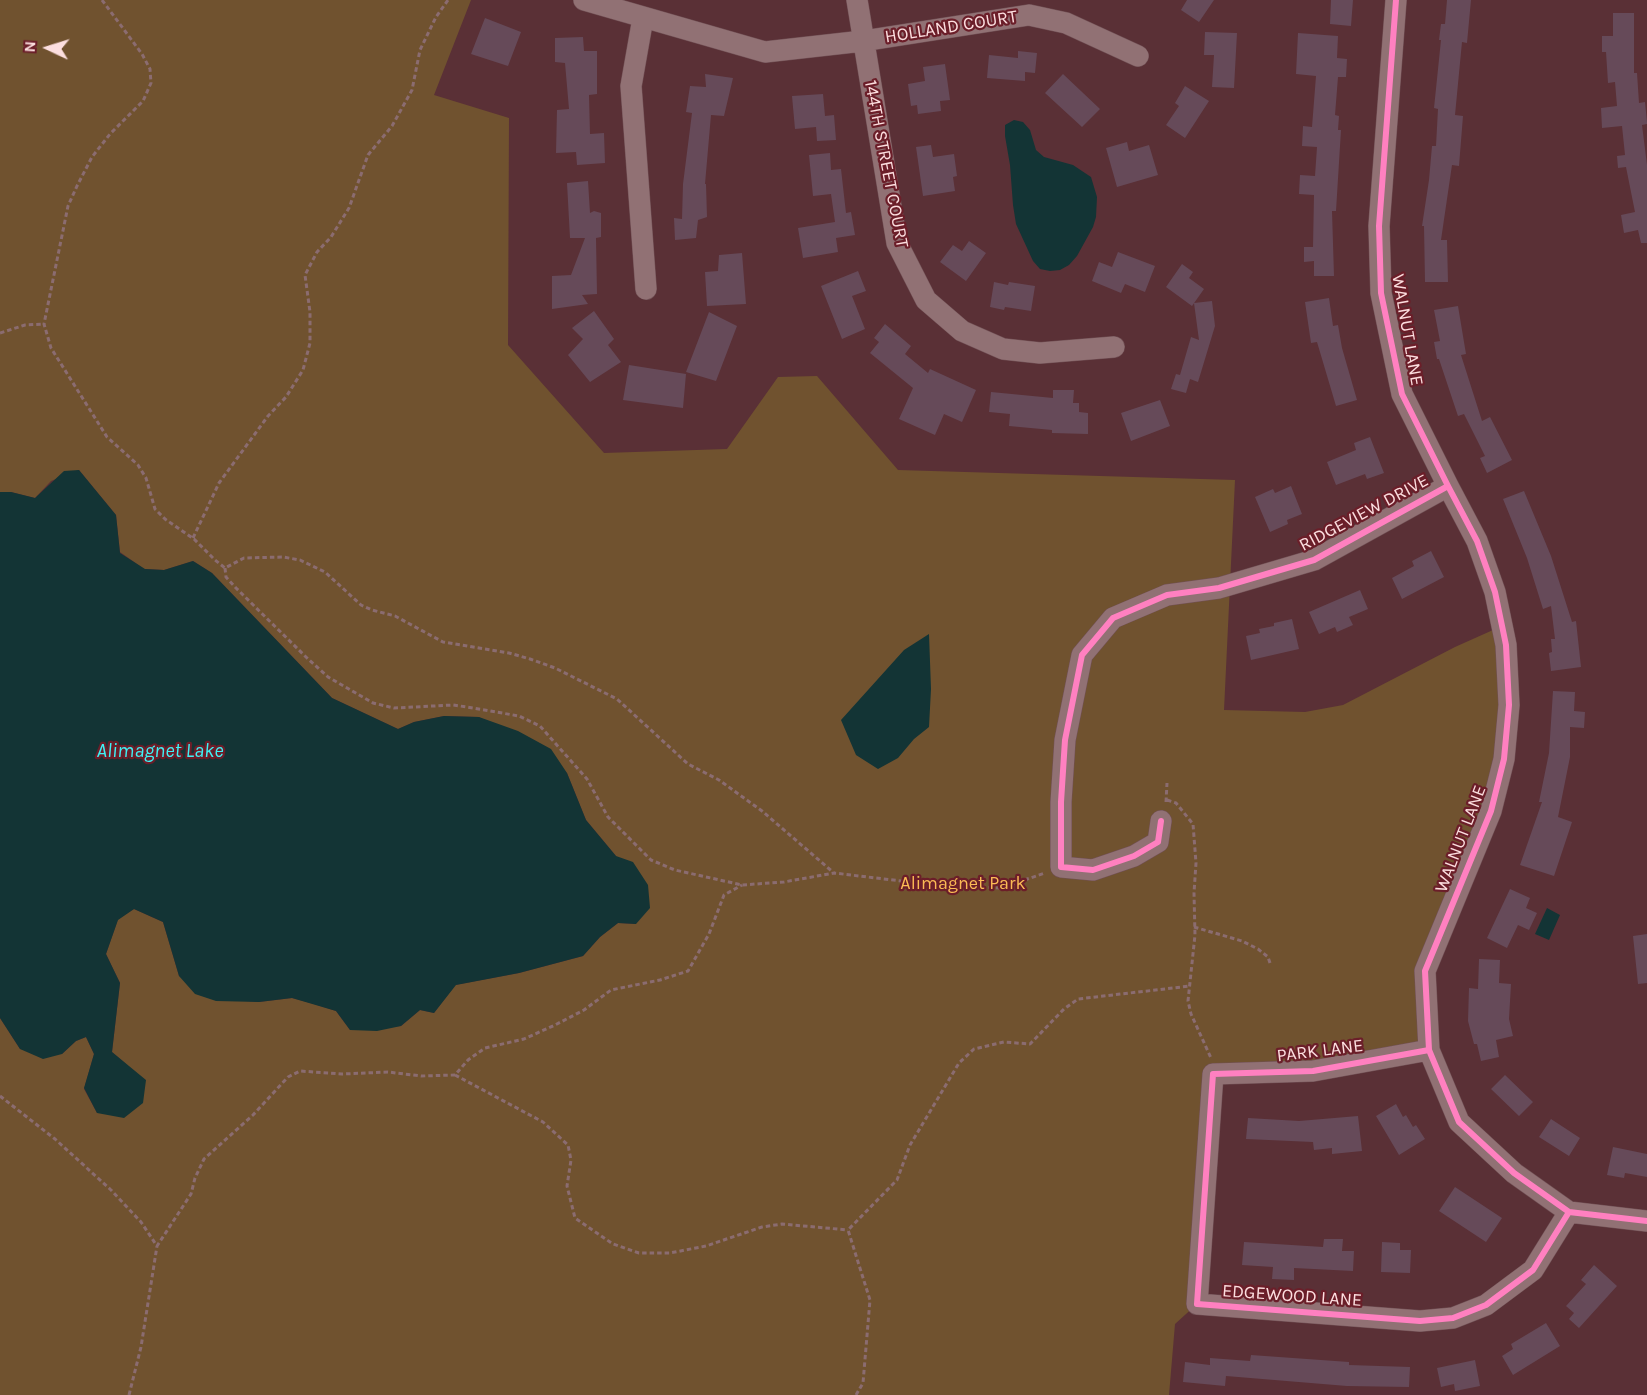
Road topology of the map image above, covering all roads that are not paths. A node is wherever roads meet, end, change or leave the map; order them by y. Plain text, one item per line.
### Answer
1 (584, 0) edge
2 (857, 0) edge
3 (1396, 0) edge
4 (643, 18) junction
5 (863, 40) junction
6 (1138, 56) dead end
7 (646, 289) dead end
8 (1114, 347) dead end
9 (1448, 486) junction
10 (1161, 821) dead end
11 (1429, 1050) junction
12 (1215, 1074) joint
13 (1569, 1212) junction
14 (1647, 1221) edge

1 - 4 street, HOLLAND COURT
2 - 5 street, 144TH STREET COURT
3 - 9 street, WALNUT LANE
4 - 5 street, HOLLAND COURT
4 - 7 street
5 - 6 street, HOLLAND COURT
5 - 8 street, 144TH STREET COURT
9 - 10 street, RIDGEVIEW DRIVE
9 - 11 street, WALNUT LANE
11 - 12 street, PARK LANE
11 - 13 street, WALNUT LANE
12 - 13 street, EDGEWOOD LANE
13 - 14 street, WALNUT LANE

